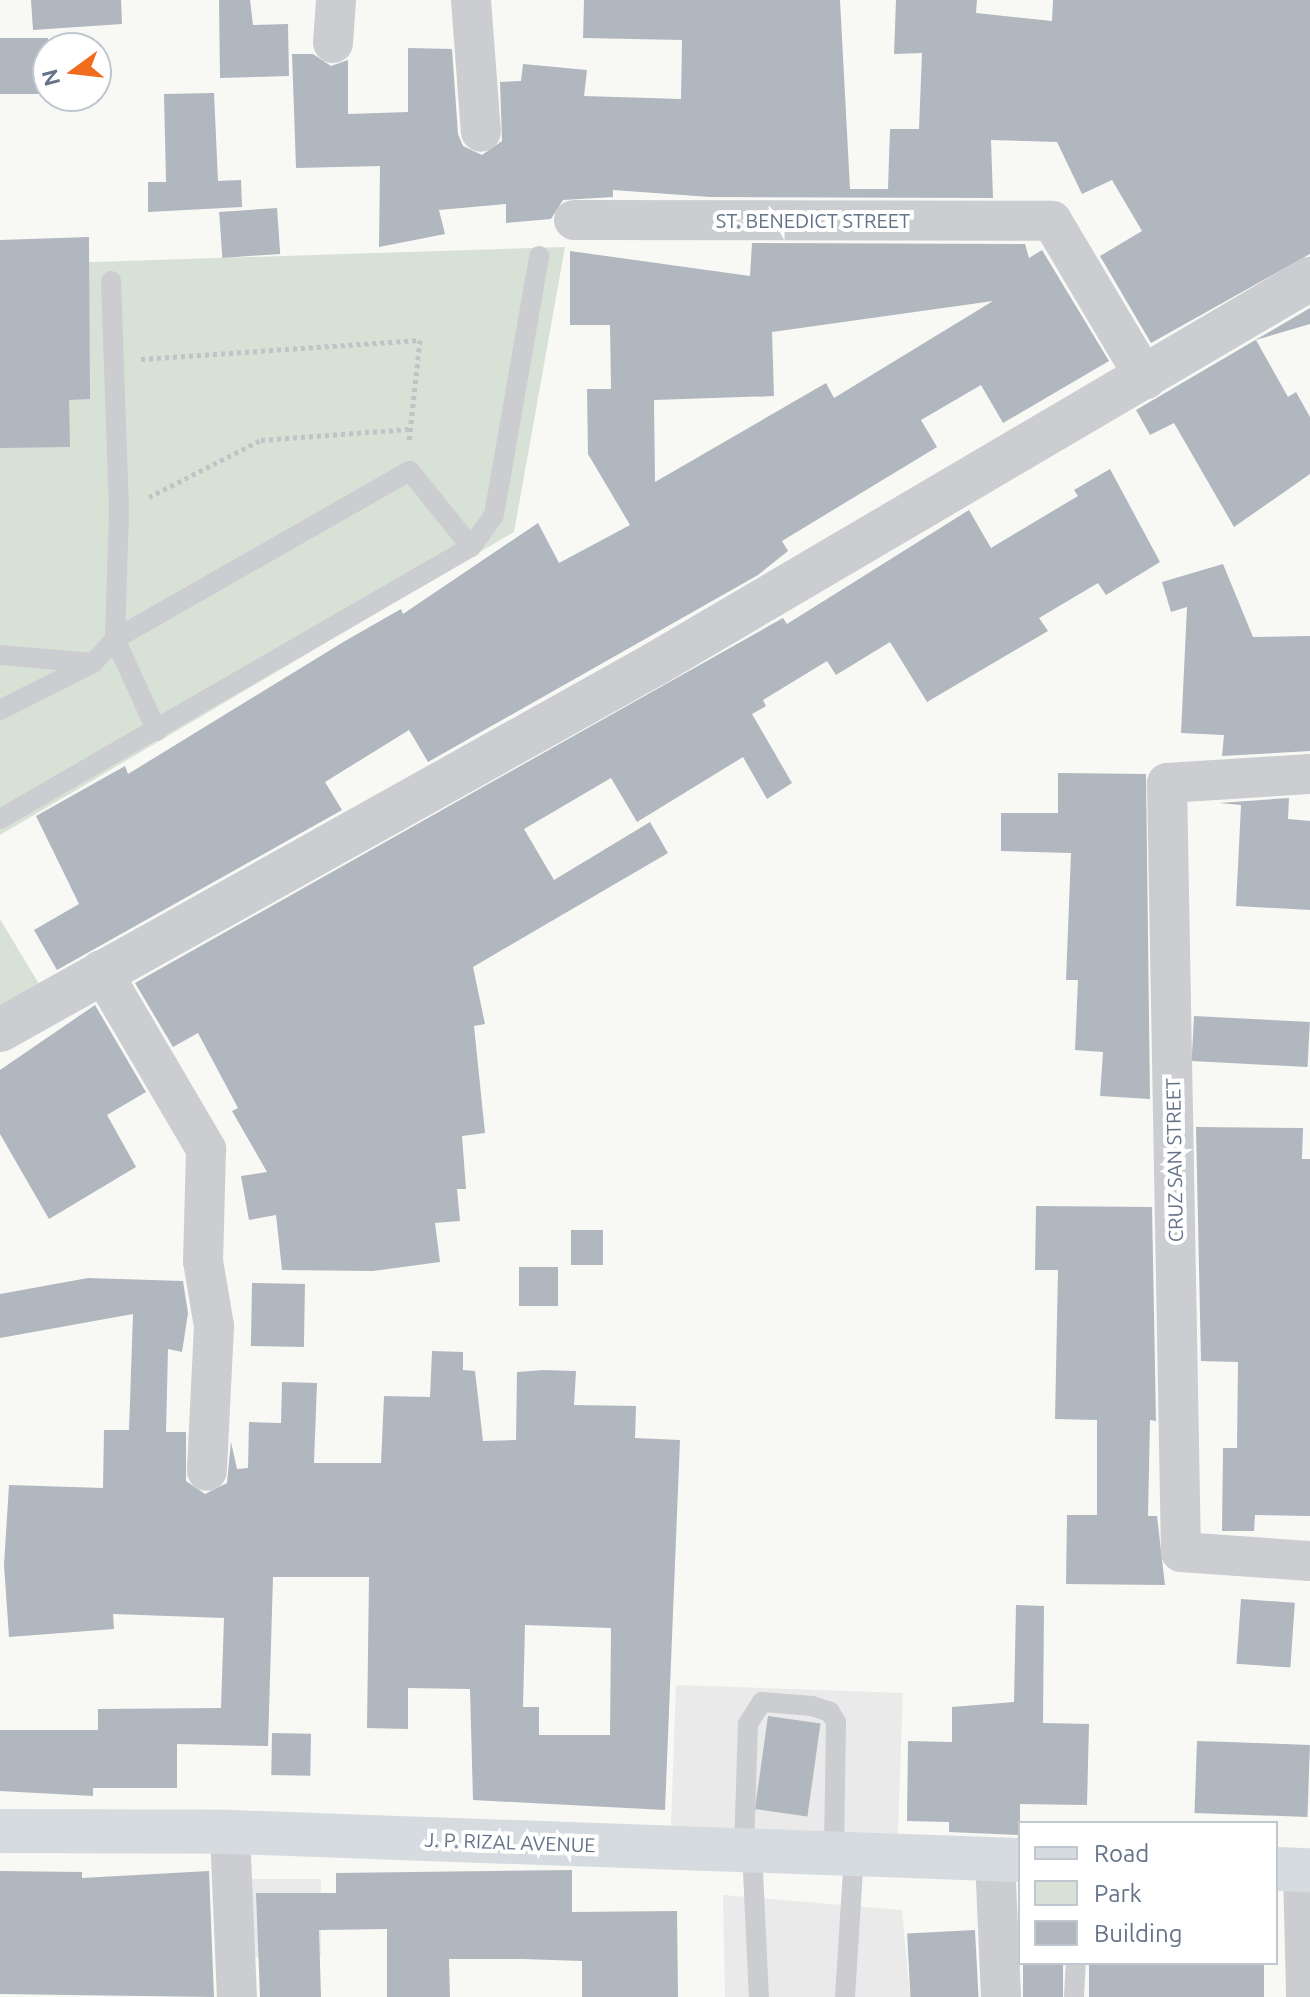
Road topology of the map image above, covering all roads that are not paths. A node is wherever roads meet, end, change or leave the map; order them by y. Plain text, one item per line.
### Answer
1 (336, 0) edge
2 (471, 0) edge
3 (333, 43) dead end
4 (481, 132) dead end
5 (574, 220) dead end
6 (539, 256) dead end
7 (1310, 279) edge
8 (111, 281) dead end
9 (1146, 379) junction
10 (471, 547) junction
11 (115, 639) junction
12 (0, 655) edge
13 (93, 663) junction
14 (0, 710) edge
15 (157, 731) junction
16 (1310, 774) edge
17 (0, 819) edge
18 (101, 970) junction
19 (3, 1021) edge
20 (207, 1471) dead end
21 (1310, 1561) edge
22 (0, 1831) edge
23 (230, 1832) junction
24 (748, 1850) junction
25 (844, 1853) junction
26 (1008, 1859) edge
27 (1296, 1870) edge
28 (1076, 1965) edge
29 (237, 1997) edge
30 (759, 1997) edge
31 (845, 1997) edge
32 (1001, 1997) edge
33 (1074, 1997) edge
34 (1306, 1997) edge

1 - 3 street
2 - 4 street
5 - 9 street, ST. BENEDICT STREET
6 - 10 lane
7 - 9 street
8 - 11 lane
9 - 18 street
10 - 11 lane
10 - 15 lane
11 - 13 lane
11 - 15 lane
12 - 13 lane
13 - 14 lane
15 - 17 lane
16 - 21 street, CRUZ SAN STREET
18 - 19 street
18 - 20 street
22 - 23 main road, J. P. RIZAL AVENUE
23 - 24 main road, J. P. RIZAL AVENUE
23 - 29 street
24 - 25 main road, J. P. RIZAL AVENUE
24 - 25 lane
24 - 30 lane
25 - 26 main road, J. P. RIZAL AVENUE
25 - 31 lane
26 - 32 street
27 - 34 street
28 - 33 lane

